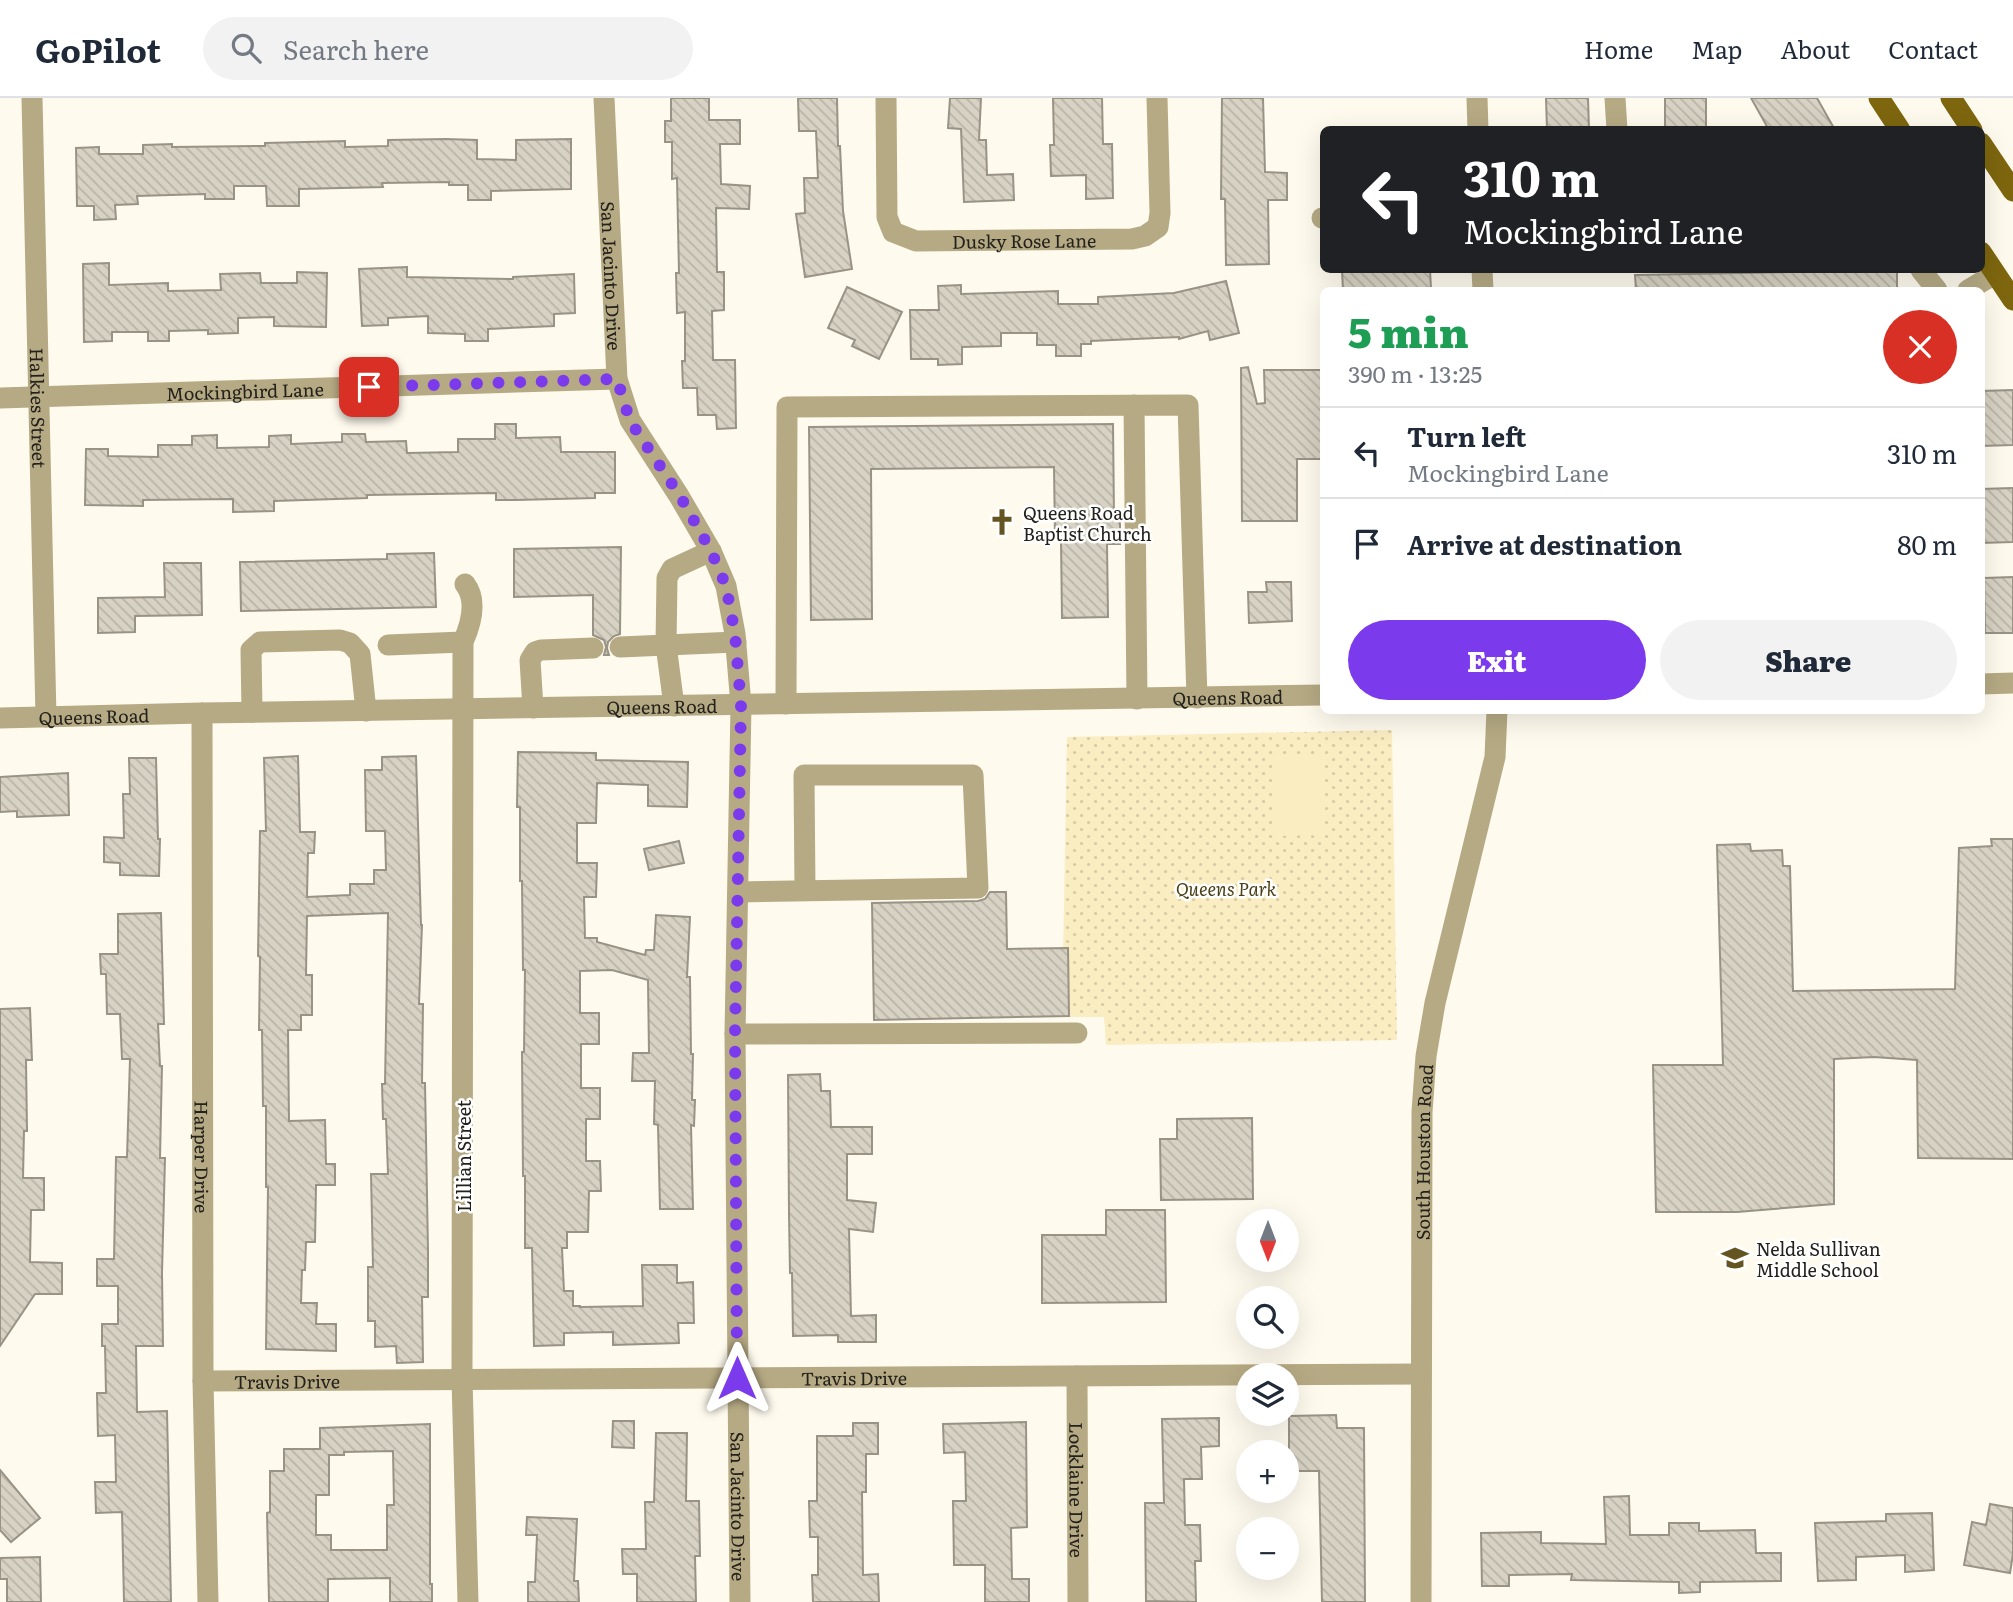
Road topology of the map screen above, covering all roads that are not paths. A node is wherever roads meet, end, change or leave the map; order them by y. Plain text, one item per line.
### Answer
1 (32, 98) edge
2 (604, 98) edge
3 (886, 98) edge
4 (1157, 98) edge
5 (1477, 98) edge
6 (1615, 98) edge
7 (1879, 98) edge
8 (1951, 98) edge
9 (1478, 126) edge
10 (1617, 126) edge
11 (1897, 126) edge
12 (1969, 126) edge
13 (1985, 149) edge
14 (2013, 191) edge
15 (1985, 258) edge
16 (2013, 262) edge
17 (1995, 274) junction
18 (1973, 287) edge
19 (2013, 300) edge
20 (617, 379) junction
21 (0, 398) edge
22 (39, 398) junction
23 (1133, 405) junction
24 (711, 551) junction
25 (465, 584) dead end
26 (463, 642) junction
27 (736, 642) junction
28 (388, 645) dead end
29 (666, 645) junction
30 (620, 647) dead end
31 (593, 648) dead end
32 (2013, 683) edge
33 (1985, 684) edge
34 (1320, 695) edge
35 (1197, 698) junction
36 (1137, 699) junction
37 (786, 704) junction
38 (741, 705) junction
39 (674, 706) junction
40 (533, 708) junction
41 (464, 709) junction
42 (366, 710) junction
43 (252, 712) junction
44 (202, 713) junction
45 (1497, 714) edge
46 (0, 718) edge
47 (46, 718) junction
48 (806, 891) junction
49 (738, 892) junction
50 (1077, 1033) dead end
51 (735, 1034) junction
52 (1420, 1374) junction
53 (1077, 1376) junction
54 (737, 1378) junction
55 (463, 1379) junction
56 (204, 1381) junction
57 (208, 1602) edge
58 (468, 1602) edge
59 (740, 1602) edge
60 (1078, 1602) edge
61 (1421, 1602) edge

1 - 22 street, Halkies Street
2 - 20 street, San Jacinto Drive
3 - 4 street, Dusky Rose Lane
5 - 9 street
6 - 10 street
7 - 11 main road
8 - 12 main road
13 - 14 main road
15 - 17 main road
16 - 17 main road
17 - 18 street
17 - 19 main road
20 - 22 street, Mockingbird Lane
20 - 24 street, San Jacinto Drive
21 - 22 street, Mockingbird Lane
22 - 47 street, Halkies Street
23 - 35 street
23 - 36 street
23 - 37 street
24 - 27 street, San Jacinto Drive
24 - 29 street
25 - 26 street, Lillian Street
26 - 28 street
26 - 41 street, Lillian Street
27 - 29 street
27 - 38 street, San Jacinto Drive
29 - 30 street
29 - 39 street
31 - 40 street
32 - 33 street
34 - 35 street, Queens Road
35 - 36 street, Queens Road
36 - 37 street, Queens Road
37 - 38 street, Queens Road
38 - 39 street, Queens Road
38 - 49 street, San Jacinto Drive
39 - 40 street, Queens Road
40 - 41 street, Queens Road
41 - 42 street, Queens Road
41 - 55 street, Lillian Street
42 - 43 street, Queens Road
42 - 43 street
43 - 44 street, Queens Road
44 - 47 street, Queens Road
44 - 56 street, Harper Drive
45 - 52 street, South Houston Road
46 - 47 street, Queens Road
48 - 48 street
48 - 49 street
49 - 51 street, San Jacinto Drive
50 - 51 street
51 - 54 street, San Jacinto Drive
52 - 53 street, Travis Drive
52 - 61 street, South Houston Road
53 - 54 street, Travis Drive
53 - 60 street, Locklaine Drive
54 - 55 street, Travis Drive
54 - 59 street, San Jacinto Drive
55 - 56 street, Travis Drive
55 - 58 street, Lillian Street
56 - 57 street, Harper Drive

